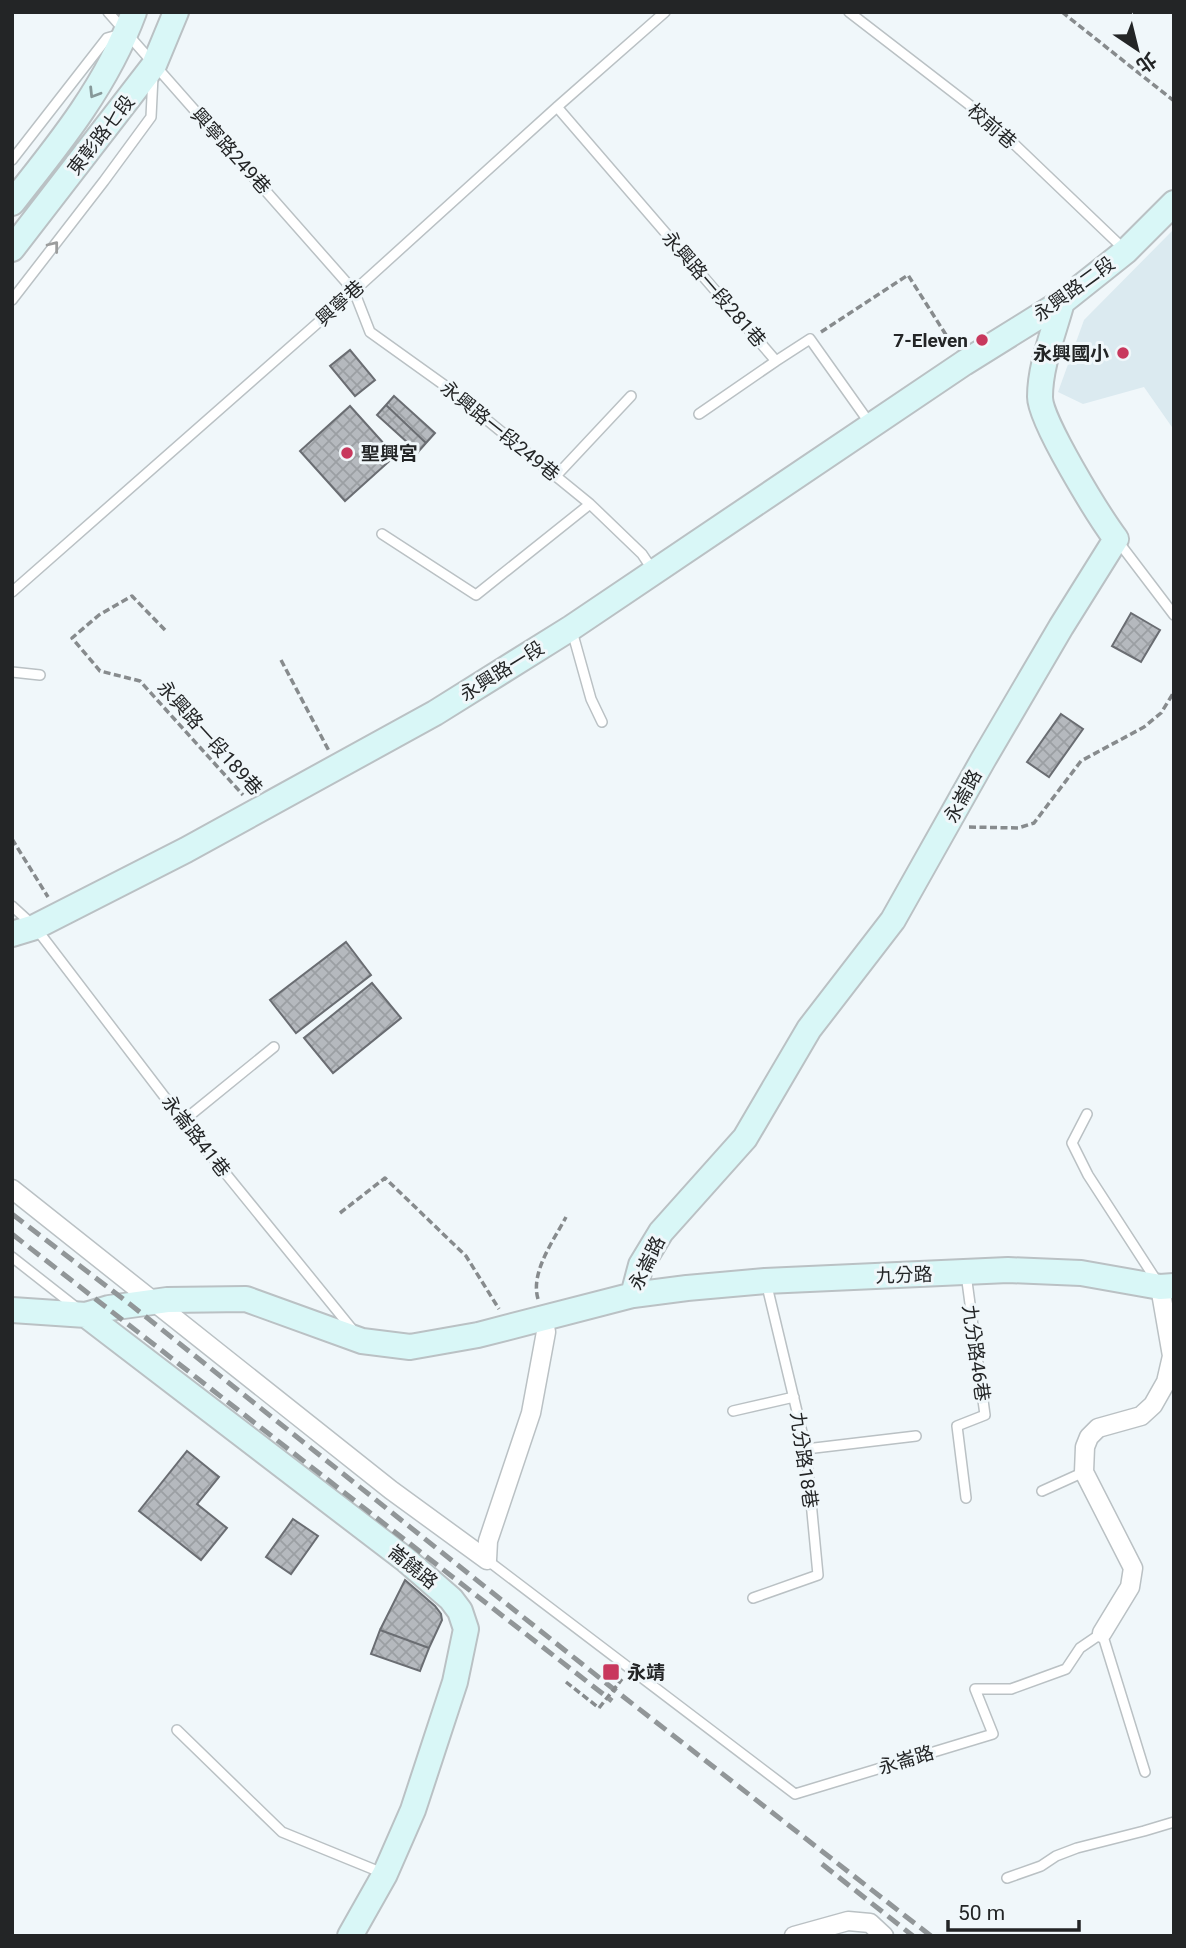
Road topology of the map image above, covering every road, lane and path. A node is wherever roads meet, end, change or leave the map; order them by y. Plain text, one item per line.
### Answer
1 (108, 12) edge
2 (176, 12) edge
3 (665, 12) edge
4 (849, 12) edge
5 (1062, 12) edge
6 (130, 23) edge
7 (154, 65) junction
8 (1174, 101) edge
9 (557, 107) junction
10 (12, 160) edge
11 (12, 203) edge
12 (1174, 203) edge
13 (12, 249) edge
14 (1126, 251) junction
15 (354, 291) junction
16 (12, 300) edge
17 (1062, 302) junction
18 (810, 339) junction
19 (776, 361) junction
20 (964, 363) junction
21 (631, 396) dead end
22 (699, 414) dead end
23 (871, 425) junction
24 (556, 477) junction
25 (590, 504) junction
26 (382, 534) dead end
27 (1116, 539) junction
28 (653, 571) junction
29 (12, 592) edge
30 (1174, 615) edge
31 (571, 628) junction
32 (165, 630) dead end
33 (281, 660) dead end
34 (12, 672) edge
35 (40, 675) dead end
36 (1174, 692) edge
37 (602, 722) dead end
38 (338, 766) junction
39 (256, 810) junction
40 (946, 827) junction
41 (12, 839) edge
42 (12, 906) edge
43 (60, 915) junction
44 (24, 930) edge
45 (274, 1047) dead end
46 (1087, 1114) dead end
47 (183, 1121) junction
48 (12, 1189) edge
49 (340, 1213) dead end
50 (566, 1217) dead end
51 (12, 1257) edge
52 (965, 1272) junction
53 (765, 1281) junction
54 (1167, 1286) edge
55 (634, 1295) junction
56 (156, 1303) junction
57 (12, 1310) edge
58 (86, 1315) junction
59 (543, 1317) junction
60 (510, 1326) junction
61 (362, 1341) junction
62 (1170, 1388) edge
63 (794, 1397) junction
64 (733, 1411) dead end
65 (916, 1436) dead end
66 (806, 1449) junction
67 (1084, 1472) junction
68 (1042, 1492) dead end
69 (965, 1498) dead end
70 (488, 1560) junction
71 (753, 1598) dead end
72 (1102, 1633) junction
73 (622, 1679) dead end
74 (566, 1682) dead end
75 (177, 1730) dead end
76 (1145, 1773) dead end
77 (1174, 1822) edge
78 (385, 1874) junction
79 (1007, 1878) dead end
80 (349, 1936) edge
81 (794, 1936) edge
82 (884, 1936) edge

1 - 6 lane, 興寧路249巷
2 - 7 street, 東彰路七段
3 - 9 lane, 興寧巷
4 - 14 lane, 校前巷
5 - 8 path
6 - 7 lane, 興寧路249巷
6 - 10 lane
6 -> 11 street, 東彰路七段
7 - 13 street, 東彰路七段
7 - 15 lane, 興寧路249巷
16 -> 7 lane
9 - 15 lane, 興寧巷
9 - 19 lane, 永興路一段281巷
12 - 14 street, 永興路二段
14 - 17 street, 永興路二段
15 - 24 lane, 永興路一段249巷
15 - 29 lane, 興寧巷
17 - 20 street, 永興路二段
17 - 27 street
18 - 19 lane, 永興路一段281巷
18 - 20 path
18 - 23 lane
19 - 22 lane
20 - 23 street, 永興路一段
21 - 24 lane
23 - 28 street, 永興路一段
24 - 25 lane, 永興路一段249巷
25 - 26 lane
25 - 28 lane, 永興路一段249巷
27 - 30 lane
27 - 40 street, 永崙路
28 - 31 street, 永興路一段
31 - 37 lane
31 - 38 street, 永興路一段
32 - 39 path, 永興路一段189巷
33 - 38 path
34 - 35 lane
36 - 40 path
38 - 39 street, 永興路一段
39 - 43 street, 永興路一段
40 - 55 street, 永崙路
41 - 43 path
42 - 44 lane, 永崙路41巷
43 - 44 street, 永興路一段
44 - 47 lane, 永崙路41巷
45 - 47 lane
46 - 54 lane
47 - 61 lane, 永崙路41巷
48 - 56 street
49 - 60 path
50 - 59 path
51 - 58 lane
52 - 53 street, 九分路
52 - 54 street, 九分路
52 - 69 lane, 九分路46巷
53 - 55 street, 九分路
53 - 63 lane, 九分路18巷
54 - 62 street
55 - 59 street, 永崙路
56 - 58 street, 永崙路
56 - 61 street, 永崙路
56 - 70 street
57 - 58 street, 永崙路
58 - 78 street, 崙饒路
59 - 60 street, 永崙路
59 - 70 street
60 - 61 street, 永崙路
62 - 67 street
63 - 64 lane
63 - 66 lane, 九分路18巷
65 - 66 lane
66 - 71 lane, 九分路18巷
67 - 68 lane
67 - 72 street
70 - 72 lane, 永崙路
72 - 76 lane
73 - 74 path, bridge
75 - 78 lane
77 - 79 lane
78 - 80 street, 崙饒路
81 - 82 street

